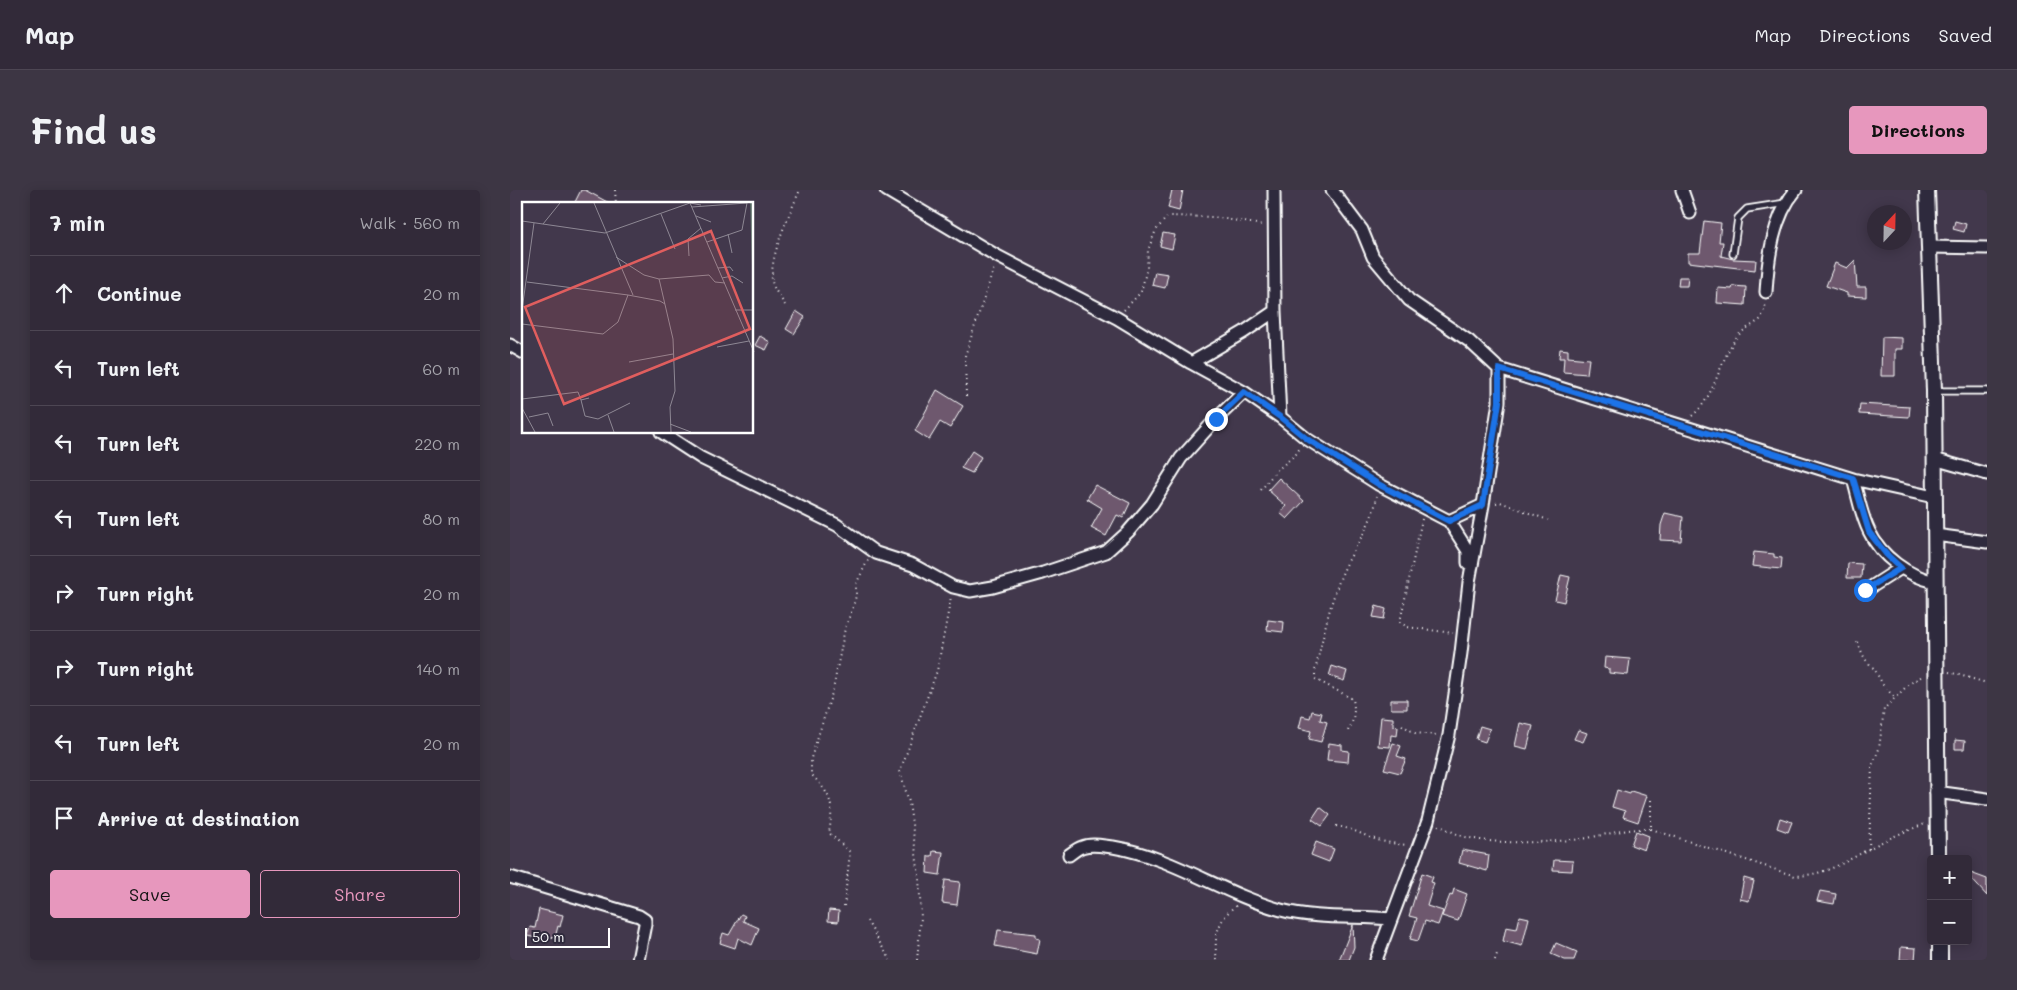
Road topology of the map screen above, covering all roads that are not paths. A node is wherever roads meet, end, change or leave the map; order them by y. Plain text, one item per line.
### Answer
1 (886, 190) edge
2 (1274, 190) edge
3 (1332, 190) edge
4 (1682, 190) edge
5 (1796, 190) edge
6 (1927, 190) edge
7 (1786, 203) junction
8 (1690, 213) dead end
9 (1929, 247) junction
10 (1987, 248) edge
11 (1733, 254) dead end
12 (1766, 292) road end
13 (1275, 311) junction
14 (510, 345) edge
15 (522, 352) edge
16 (1191, 363) junction
17 (1499, 369) junction
18 (1987, 391) edge
19 (1244, 392) junction
20 (1934, 392) junction
21 (1280, 417) junction
22 (664, 434) edge
23 (1934, 458) junction
24 (1987, 474) edge
25 (1853, 478) junction
26 (1934, 497) junction
27 (1483, 505) junction
28 (1449, 521) junction
29 (1935, 535) junction
30 (1987, 542) edge
31 (1901, 568) junction
32 (1469, 582) junction
33 (1935, 582) junction
34 (1865, 590) dead end
35 (1936, 792) junction
36 (1987, 799) edge
37 (1069, 855) dead end
38 (1938, 855) edge
39 (510, 877) edge
40 (1391, 919) junction
41 (1940, 945) edge
42 (638, 960) edge
43 (1376, 960) edge
44 (1940, 960) edge

1 - 16 street
2 - 13 street
3 - 17 street
4 - 8 street
5 - 7 street
6 - 9 street
7 - 11 lane
7 - 12 street
9 - 10 street
9 - 20 street
13 - 16 street
13 - 21 street
14 - 15 street
16 - 19 street
17 - 25 street
17 - 27 street
18 - 20 lane
19 - 21 street
19 - 22 street
20 - 23 street
21 - 28 street
23 - 24 street
23 - 26 street
25 - 26 street
25 - 31 street
26 - 29 street
27 - 28 street
27 - 32 street
28 - 32 street
29 - 30 street
29 - 33 street
31 - 33 street
31 - 34 street
32 - 40 street
33 - 35 street
35 - 36 street
35 - 38 street
37 - 40 street
39 - 42 street
40 - 43 street
41 - 44 street

